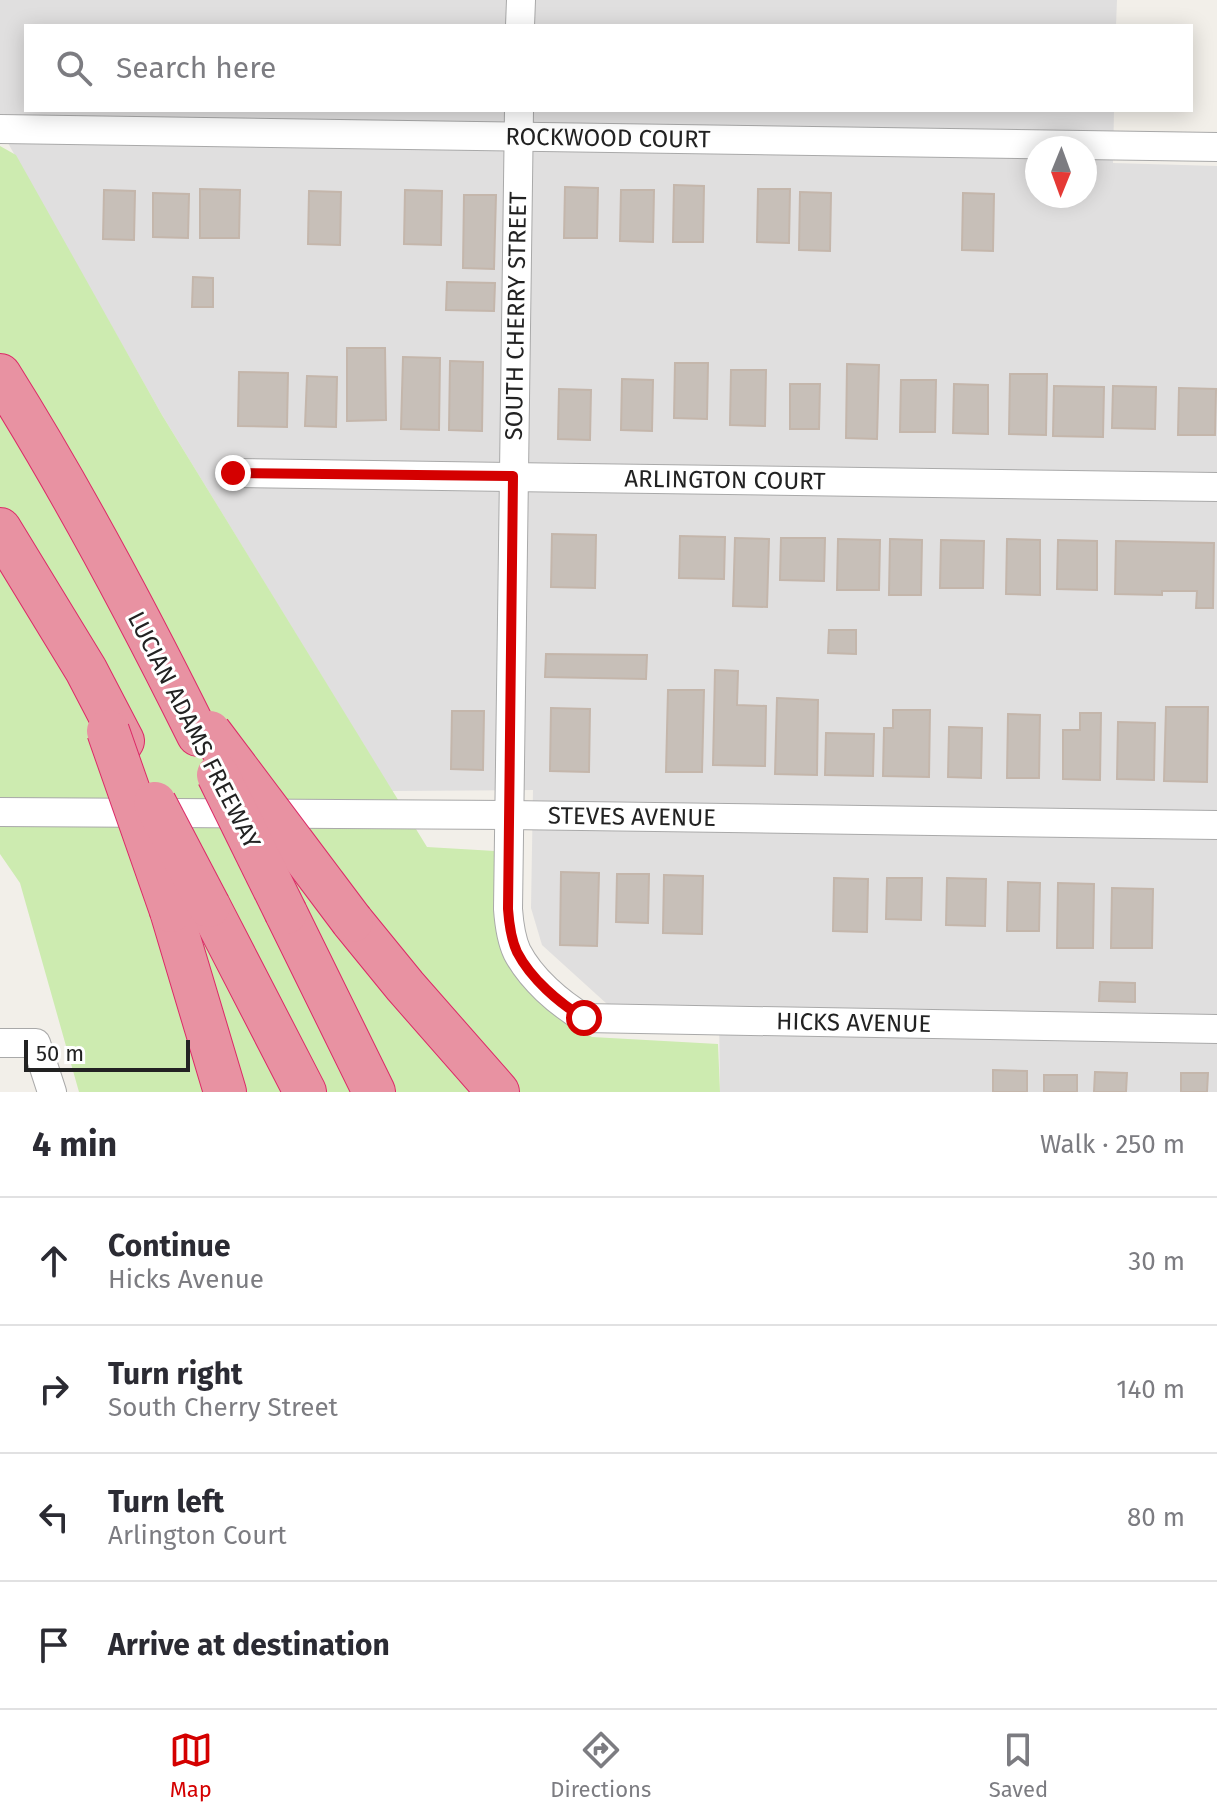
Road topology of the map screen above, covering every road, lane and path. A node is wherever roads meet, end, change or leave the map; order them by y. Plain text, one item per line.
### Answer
1 (521, 0) edge
2 (520, 24) edge
3 (519, 112) edge
4 (0, 129) edge
5 (519, 138) junction
6 (1217, 147) edge
7 (0, 375) edge
8 (233, 473) dead end
9 (513, 476) junction
10 (1217, 487) edge
11 (0, 529) edge
12 (204, 734) junction
13 (0, 812) edge
14 (509, 815) junction
15 (1217, 825) edge
16 (190, 908) junction
17 (518, 952) joint
18 (1217, 1029) edge
19 (0, 1043) edge
20 (52, 1092) edge
21 (225, 1092) edge
22 (305, 1092) edge
23 (374, 1092) edge
24 (498, 1092) edge

1 - 2 street
3 - 5 street, SOUTH CHERRY STREET
4 - 5 street, ROCKWOOD COURT
5 - 6 street, ROCKWOOD COURT
5 - 9 street, SOUTH CHERRY STREET
7 - 12 highway, LUCIAN ADAMS FREEWAY
8 - 9 street, ARLINGTON COURT
9 - 10 street, ARLINGTON COURT
9 - 14 street, SOUTH CHERRY STREET
11 - 16 highway, bridge
12 - 23 highway, LUCIAN ADAMS FREEWAY, bridge
12 - 24 highway, bridge
13 - 14 street, STEVES AVENUE
14 - 15 street, STEVES AVENUE
14 - 17 street, SOUTH CHERRY STREET
16 - 21 highway
16 - 22 highway
17 - 18 street, HICKS AVENUE
19 - 20 street

